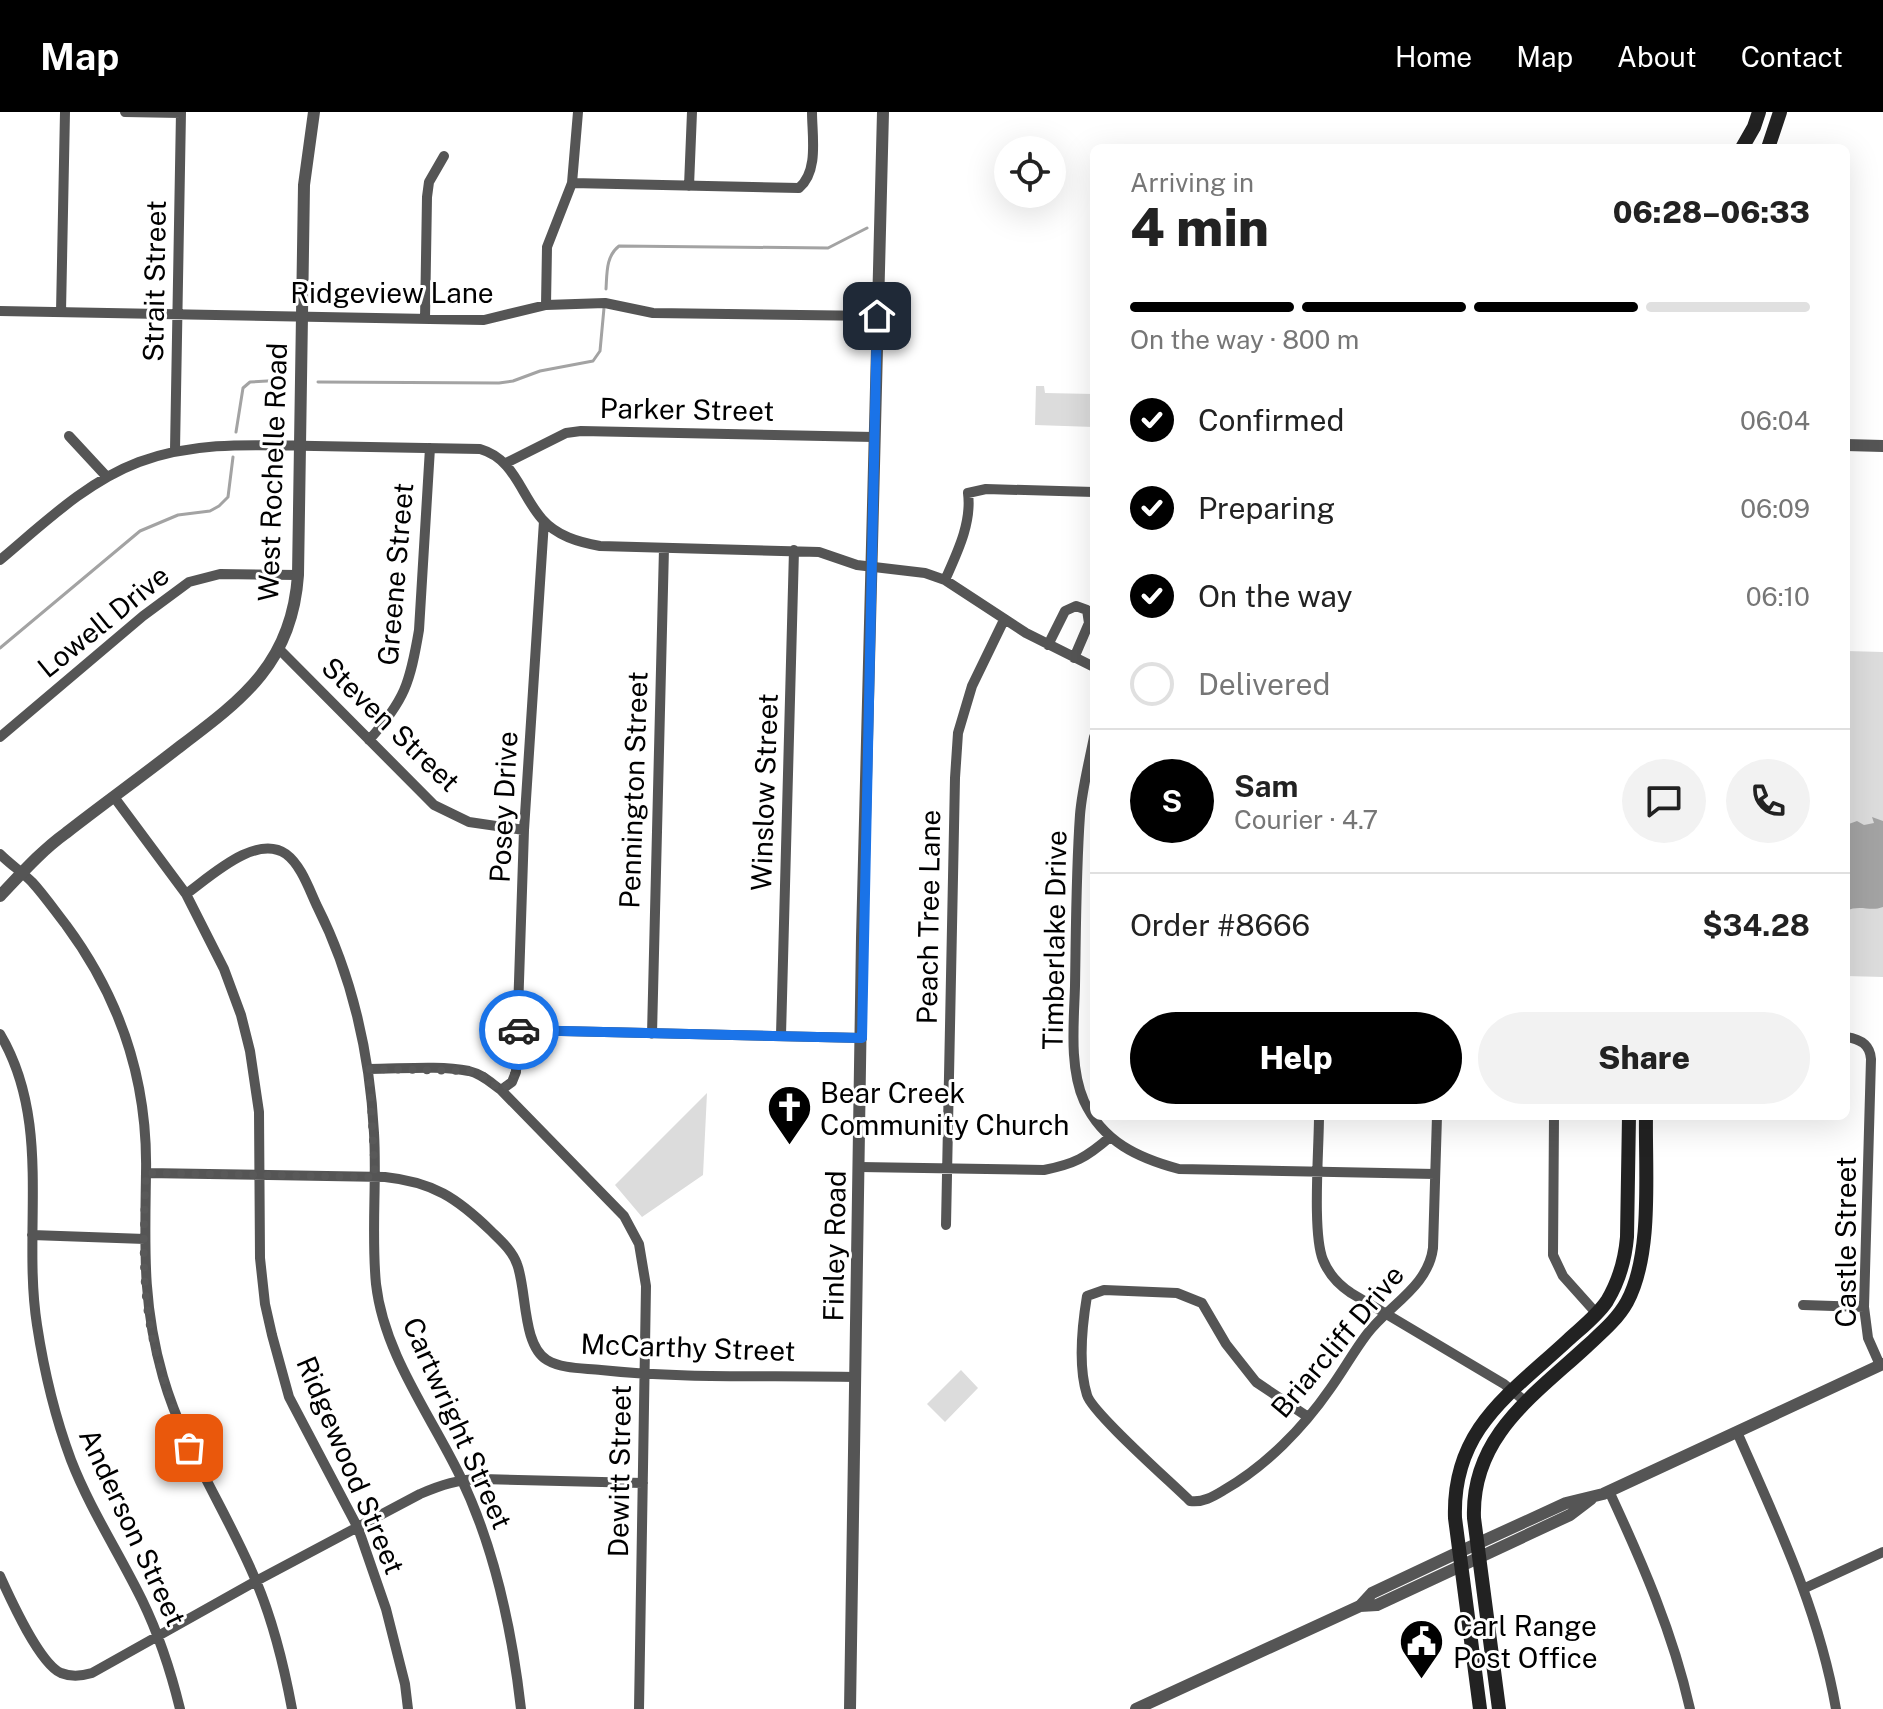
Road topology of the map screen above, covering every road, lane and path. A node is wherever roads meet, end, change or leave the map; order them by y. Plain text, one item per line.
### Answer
1 (65, 112) edge
2 (125, 112) edge
3 (314, 112) edge
4 (578, 112) edge
5 (692, 112) edge
6 (812, 112) edge
7 (883, 112) edge
8 (1759, 112) edge
9 (1780, 112) edge
10 (181, 113) edge
11 (1744, 144) edge
12 (1769, 144) edge
13 (444, 156) dead end
14 (572, 183) junction
15 (689, 186) junction
16 (546, 305) junction
17 (0, 311) edge
18 (61, 312) junction
19 (177, 313) junction
20 (301, 316) junction
21 (877, 316) junction
22 (425, 319) junction
23 (69, 436) dead end
24 (874, 437) junction
25 (1850, 445) edge
26 (300, 446) junction
27 (1883, 446) edge
28 (430, 448) junction
29 (175, 450) junction
30 (506, 463) junction
31 (107, 477) junction
32 (1090, 492) edge
33 (544, 521) junction
34 (664, 548) junction
35 (794, 550) junction
36 (2, 556) edge
37 (871, 567) junction
38 (298, 575) junction
39 (945, 580) junction
40 (1004, 620) junction
41 (1048, 645) junction
42 (279, 649) junction
43 (1074, 658) junction
44 (1090, 665) edge
45 (0, 737) edge
46 (369, 740) junction
47 (1090, 758) edge
48 (114, 797) junction
49 (524, 830) junction
50 (0, 854) edge
51 (21, 873) junction
52 (186, 894) junction
53 (0, 896) edge
54 (518, 1030) junction
55 (0, 1034) edge
56 (652, 1034) junction
57 (781, 1035) junction
58 (862, 1038) junction
59 (1850, 1038) edge
60 (10, 1052) junction
61 (0, 1060) edge
62 (369, 1069) junction
63 (501, 1090) junction
64 (1090, 1108) edge
65 (1098, 1120) edge
66 (1319, 1120) edge
67 (1437, 1120) edge
68 (1554, 1120) edge
69 (1629, 1120) edge
70 (1646, 1120) edge
71 (1110, 1137) junction
72 (860, 1167) junction
73 (947, 1169) junction
74 (1319, 1171) junction
75 (146, 1173) junction
76 (1435, 1174) junction
77 (261, 1175) junction
78 (375, 1177) junction
79 (1627, 1217) junction
80 (1644, 1217) junction
81 (946, 1225) dead end
82 (32, 1235) junction
83 (145, 1239) junction
84 (1803, 1305) dead end
85 (1864, 1307) junction
86 (1387, 1314) junction
87 (1597, 1314) junction
88 (1882, 1364) edge
89 (644, 1375) junction
90 (856, 1377) junction
91 (1513, 1390) junction
92 (1526, 1402) junction
93 (1308, 1417) junction
94 (1737, 1432) junction
95 (462, 1479) junction
96 (643, 1483) junction
97 (1609, 1491) junction
98 (1593, 1497) junction
99 (358, 1528) junction
100 (1476, 1544) junction
101 (1459, 1552) junction
102 (1883, 1552) edge
103 (1479, 1559) junction
104 (1461, 1567) junction
105 (0, 1576) edge
106 (256, 1581) junction
107 (1805, 1588) junction
108 (1360, 1606) junction
109 (159, 1638) junction
110 (180, 1709) edge
111 (292, 1709) edge
112 (408, 1709) edge
113 (521, 1709) edge
114 (639, 1709) edge
115 (850, 1709) edge
116 (1136, 1709) edge
117 (1480, 1709) edge
118 (1499, 1709) edge
119 (1690, 1709) edge
120 (1836, 1709) edge

1 - 18 street
2 - 10 street
3 - 20 street, West Rochelle Road
4 - 14 street
5 - 15 street
6 - 15 street
7 - 21 street, Finley Road
8 - 11 main road
9 - 12 main road
10 - 19 street, Strait Street
13 - 22 street
14 - 15 street
14 - 16 street
16 - 21 street, Ridgeview Lane
16 - 22 street, Ridgeview Lane
17 - 18 street, Ridgeview Lane
18 - 19 street, Ridgeview Lane
19 - 20 street, Ridgeview Lane
19 - 29 street, Strait Street
20 - 22 street, Ridgeview Lane
20 - 26 street, West Rochelle Road
21 - 24 street, Finley Road
23 - 31 street
24 - 30 street, Parker Street
24 - 37 street, Finley Road
25 - 27 street
26 - 28 street
26 - 29 street
26 - 38 street, West Rochelle Road
28 - 30 street
28 - 46 street, Greene Street
29 - 31 street
30 - 33 street
31 - 36 street
32 - 39 street
33 - 34 street
33 - 49 street, Posey Drive
34 - 35 street
34 - 56 street, Pennington Street
35 - 37 street
35 - 57 street, Winslow Street
37 - 39 street
37 - 58 street, Finley Road
38 - 42 street, West Rochelle Road
38 - 45 street, Lowell Drive
39 - 40 street
40 - 41 street
40 - 73 street, Peach Tree Lane
41 - 43 street
41 - 43 street
42 - 46 street, Steven Street
42 - 48 street, West Rochelle Road
43 - 44 street
46 - 49 street, Steven Street
47 - 64 street, Timberlake Drive
48 - 51 street, West Rochelle Road
48 - 52 street, Ridgewood Street
49 - 54 street, Posey Drive
50 - 51 street
51 - 53 street, West Rochelle Road
51 - 75 street
52 - 62 street, Cartwright Street
52 - 77 street, Ridgewood Street
54 - 56 street
54 - 63 street, Posey Drive
55 - 60 street, Anderson Street
56 - 57 street
57 - 58 street
58 - 72 street, Finley Road
59 - 85 street, Castle Street
60 - 61 street
60 - 82 street, Anderson Street
62 - 63 street, Dewitt Street
62 - 78 street, Cartwright Street
63 - 89 street, Dewitt Street
65 - 71 street, Timberlake Drive
66 - 74 street
67 - 76 street, Briarcliff Drive
68 - 87 street
69 - 79 main road
70 - 80 main road
71 - 73 street
71 - 74 street, Timberlake Drive
72 - 73 street
72 - 90 street, Finley Road
73 - 81 street, Peach Tree Lane
74 - 76 street, Timberlake Drive
74 - 86 street
75 - 77 street, McCarthy Street
75 - 83 street
76 - 86 street, Briarcliff Drive
77 - 78 street, McCarthy Street
77 - 99 street, Ridgewood Street
78 - 89 street, McCarthy Street
78 - 95 street, Cartwright Street
79 - 80 main road
79 - 87 main road
80 - 92 main road
82 - 83 street
82 - 109 street, Anderson Street
83 - 106 street
84 - 85 street
85 - 88 street, Castle Street
86 - 91 street
86 - 93 street, Briarcliff Drive
87 - 91 main road
88 - 94 street
89 - 90 street, McCarthy Street
89 - 96 street, Dewitt Street
90 - 115 street, Finley Road
91 - 92 street
91 - 101 main road
92 - 100 main road
93 - 93 street, Briarcliff Drive
94 - 97 street
94 - 107 street
95 - 96 street
95 - 99 street
95 - 113 street, Cartwright Street
96 - 114 street, Dewitt Street
97 - 98 street
97 - 119 street
98 - 100 street
98 - 103 street
99 - 106 street
99 - 112 street, Ridgewood Street
100 - 101 street
100 - 103 main road
101 - 104 main road
101 - 108 street
102 - 107 street
103 - 104 street
103 - 118 main road
104 - 108 street
104 - 117 main road
105 - 109 street
106 - 109 street
106 - 111 street
107 - 120 street
108 - 116 street
109 - 110 street, Anderson Street

